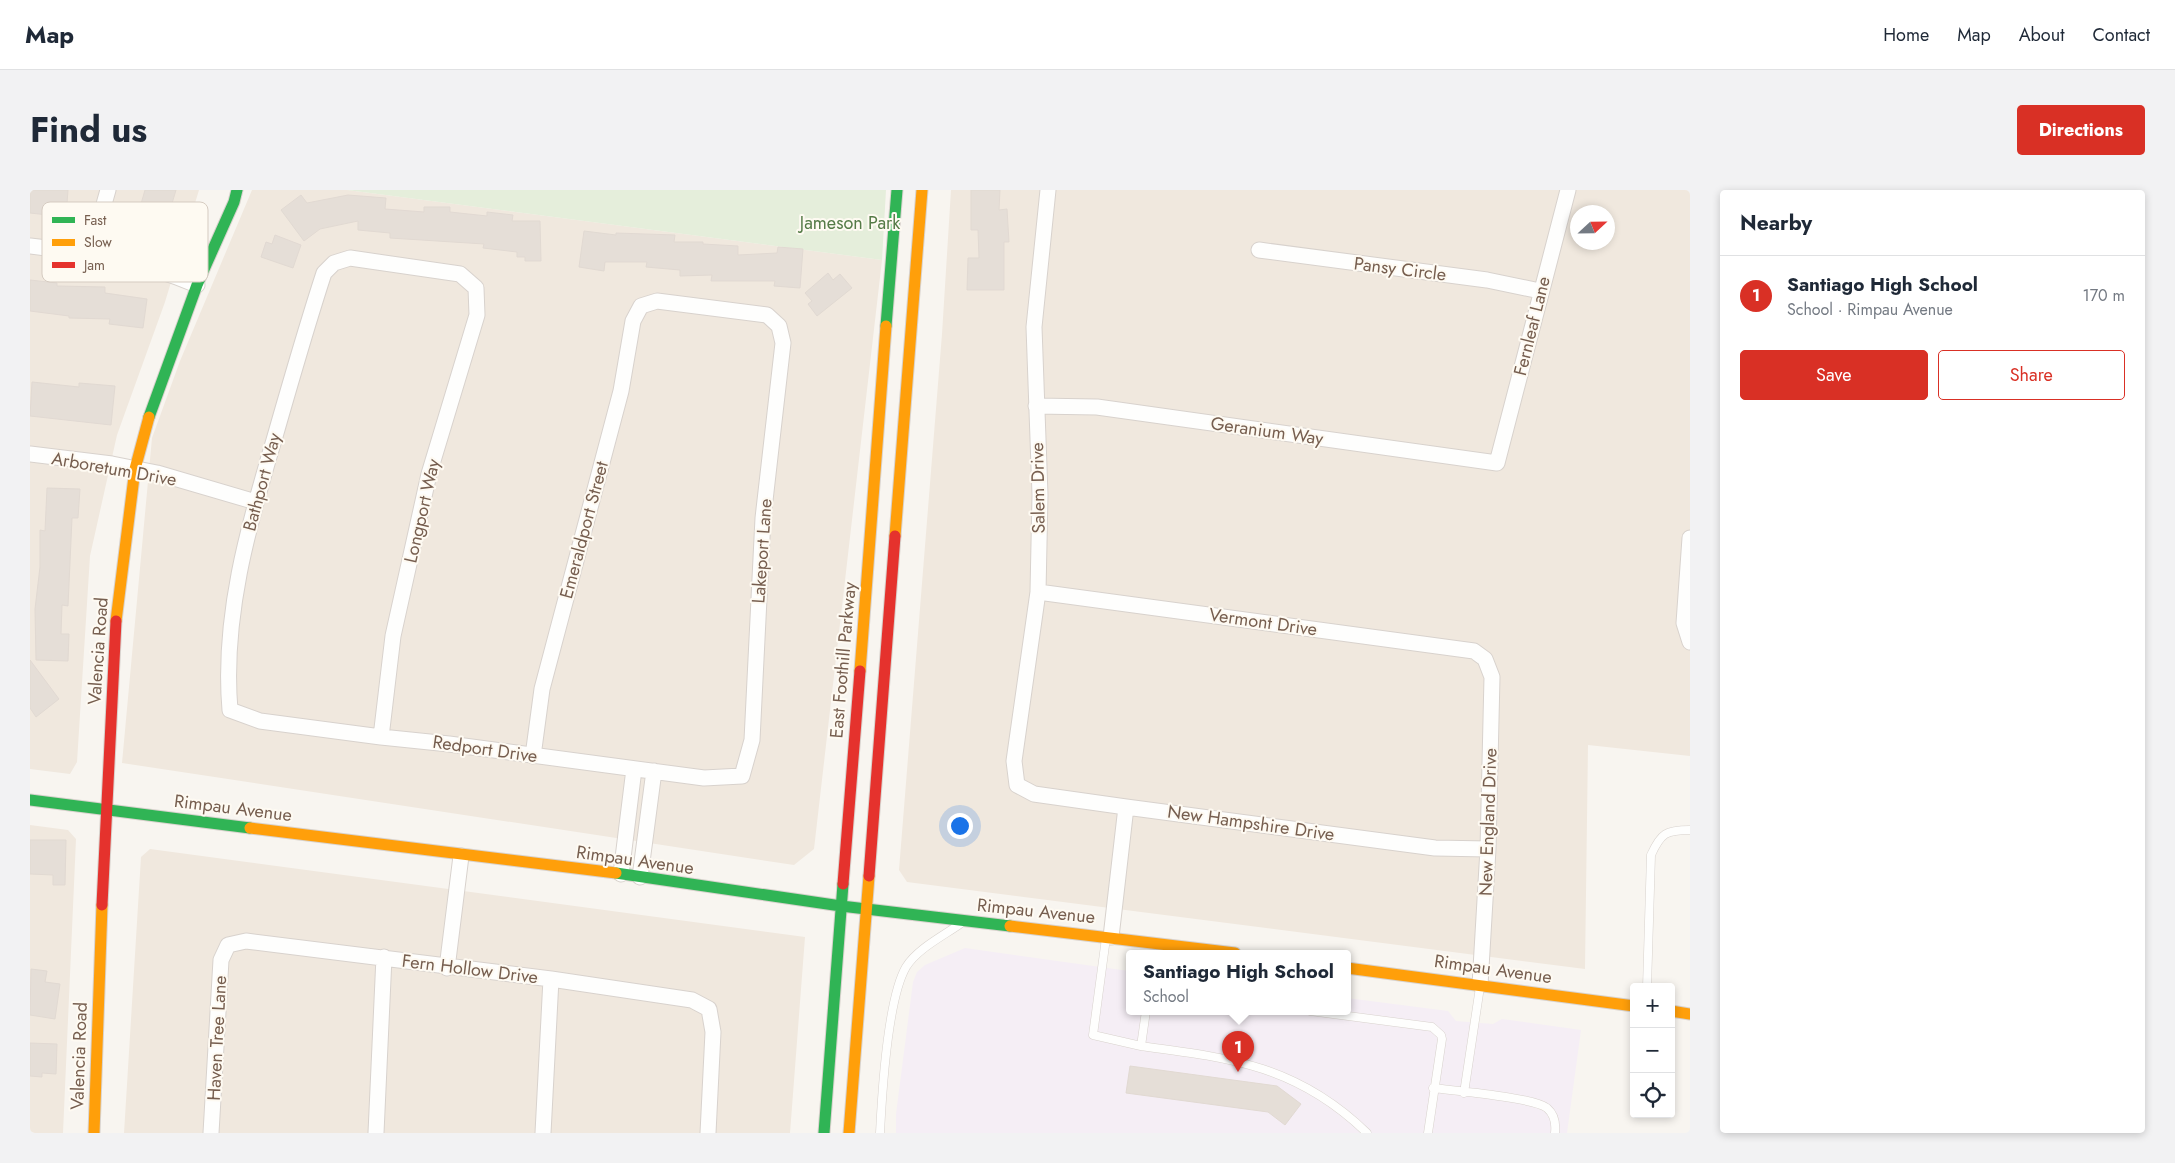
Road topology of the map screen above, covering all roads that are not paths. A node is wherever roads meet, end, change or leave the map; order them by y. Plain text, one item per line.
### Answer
1 (237, 190) edge
2 (897, 190) edge
3 (922, 190) edge
4 (1048, 190) edge
5 (1568, 190) edge
6 (1259, 250) dead end
7 (208, 260) edge
8 (334, 263) joint
9 (189, 282) edge
10 (198, 282) edge
11 (197, 285) junction
12 (1540, 291) junction
13 (641, 306) joint
14 (1036, 406) junction
15 (30, 454) edge
16 (1497, 463) joint
17 (135, 469) junction
18 (256, 502) junction
19 (1690, 538) edge
20 (1038, 592) junction
21 (1690, 642) edge
22 (1486, 659) joint
23 (230, 710) joint
24 (382, 737) junction
25 (532, 756) junction
26 (634, 768) junction
27 (654, 771) junction
28 (742, 776) joint
29 (1017, 785) joint
30 (30, 800) edge
31 (1126, 807) junction
32 (106, 810) junction
33 (638, 815) junction
34 (1690, 830) edge
35 (1488, 849) junction
36 (461, 856) junction
37 (621, 874) junction
38 (640, 877) junction
39 (841, 906) junction
40 (866, 910) junction
41 (964, 921) junction
42 (1108, 937) junction
43 (228, 945) joint
44 (1211, 950) edge
45 (384, 957) junction
46 (447, 968) junction
47 (1351, 969) edge
48 (551, 979) junction
49 (1647, 983) edge
50 (1480, 985) junction
51 (1630, 1005) edge
52 (1675, 1012) edge
53 (1690, 1014) edge
54 (1145, 1015) edge
55 (1340, 1015) edge
56 (1141, 1046) junction
57 (1433, 1088) junction
58 (1464, 1093) junction
59 (94, 1133) edge
60 (211, 1133) edge
61 (376, 1133) edge
62 (543, 1133) edge
63 (708, 1133) edge
64 (824, 1133) edge
65 (849, 1133) edge
66 (880, 1133) edge
67 (1367, 1133) edge
68 (1428, 1133) edge
69 (1555, 1133) edge

1 - 7 main road, Valencia Road
2 - 39 main road, East Foothill Parkway
3 - 40 main road
4 - 14 street, Salem Drive
5 - 12 street, Fernleaf Lane
6 - 12 street, Pansy Circle
8 - 18 street, Bathport Way
8 - 24 street, Longport Way
9 - 11 street
10 - 11 main road, Valencia Road
11 - 17 main road, Valencia Road
12 - 16 street, Fernleaf Lane
13 - 25 street, Emeraldport Street
13 - 28 street, Lakeport Lane
14 - 16 street, Geranium Way
14 - 20 street, Salem Drive
15 - 17 street, Arboretum Drive
17 - 18 street, Arboretum Drive
17 - 32 main road, Valencia Road
18 - 23 street, Bathport Way
19 - 21 street
20 - 22 street, Vermont Drive
20 - 29 street, Salem Drive
22 - 35 street, New England Drive
23 - 24 street, Redport Drive
24 - 25 street, Redport Drive
25 - 26 street, Redport Drive
26 - 27 street, Redport Drive
26 - 33 street
27 - 28 street, Redport Drive
27 - 33 street
29 - 31 street, New Hampshire Drive
30 - 32 main road, Rimpau Avenue
31 - 35 street, New Hampshire Drive
31 - 42 street
32 - 36 main road, Rimpau Avenue
32 - 59 main road, Valencia Road
33 - 37 street
33 - 38 street
34 - 49 lane
35 - 50 street, New England Drive
36 - 37 main road, Rimpau Avenue
36 - 46 street
37 - 38 main road, Rimpau Avenue
38 - 39 main road, Rimpau Avenue
39 - 40 main road, Rimpau Avenue
39 - 64 main road, East Foothill Parkway
40 - 41 main road, Rimpau Avenue
40 - 65 main road
41 - 42 main road, Rimpau Avenue
41 - 66 lane
42 - 44 main road, Rimpau Avenue
42 - 56 lane
43 - 45 street, Fern Hollow Drive
43 - 60 street, Haven Tree Lane
45 - 46 street, Fern Hollow Drive
45 - 61 street
46 - 48 street, Fern Hollow Drive
47 - 50 main road, Rimpau Avenue
48 - 62 street
48 - 63 street, Fern Hollow Drive
50 - 51 main road, Rimpau Avenue
50 - 58 lane
52 - 53 main road
54 - 56 lane
55 - 57 lane
56 - 67 lane
57 - 58 lane
57 - 68 lane
58 - 69 lane

